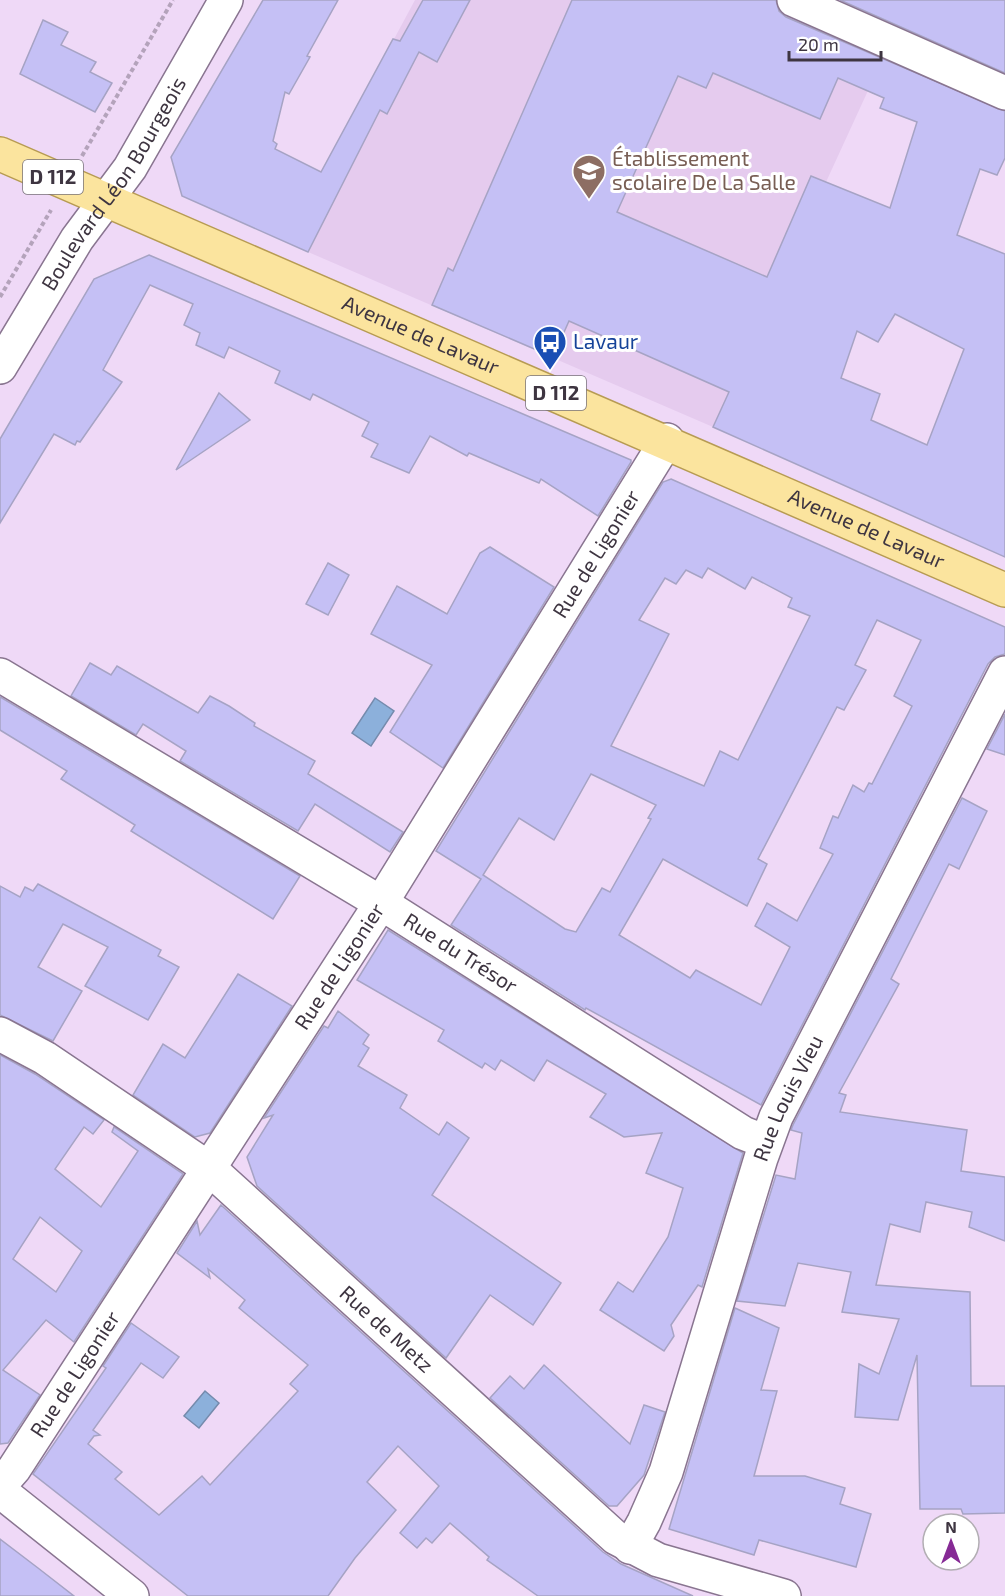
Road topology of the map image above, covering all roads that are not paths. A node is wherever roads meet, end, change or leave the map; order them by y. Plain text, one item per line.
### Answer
1 (226, 0) edge
2 (794, 0) edge
3 (1005, 93) edge
4 (0, 154) edge
5 (106, 201) junction
6 (0, 367) edge
7 (667, 440) junction
8 (1005, 590) edge
9 (1005, 673) edge
10 (0, 675) edge
11 (381, 903) junction
12 (0, 1034) edge
13 (766, 1142) junction
14 (211, 1170) junction
15 (3, 1499) edge
16 (630, 1547) junction
17 (780, 1595) edge
18 (132, 1596) edge

1 - 5 street, Boulevard Léon Bourgeois
2 - 3 street
4 - 5 main road, Avenue de Lavaur / D 112
5 - 6 street, Boulevard Léon Bourgeois
5 - 7 main road, Avenue de Lavaur / D 112
7 - 8 main road, Avenue de Lavaur / D 112
7 - 11 street, Rue de Ligonier
9 - 13 street, Rue Louis Vieu
10 - 11 street, Rue du Trésor
11 - 13 street, Rue du Trésor
11 - 14 street, Rue de Ligonier
12 - 14 street, Rue de Metz
13 - 16 street, Rue Louis Vieu
14 - 15 street, Rue de Ligonier
14 - 16 street, Rue de Metz
15 - 18 street
16 - 17 street, Rue de Metz

